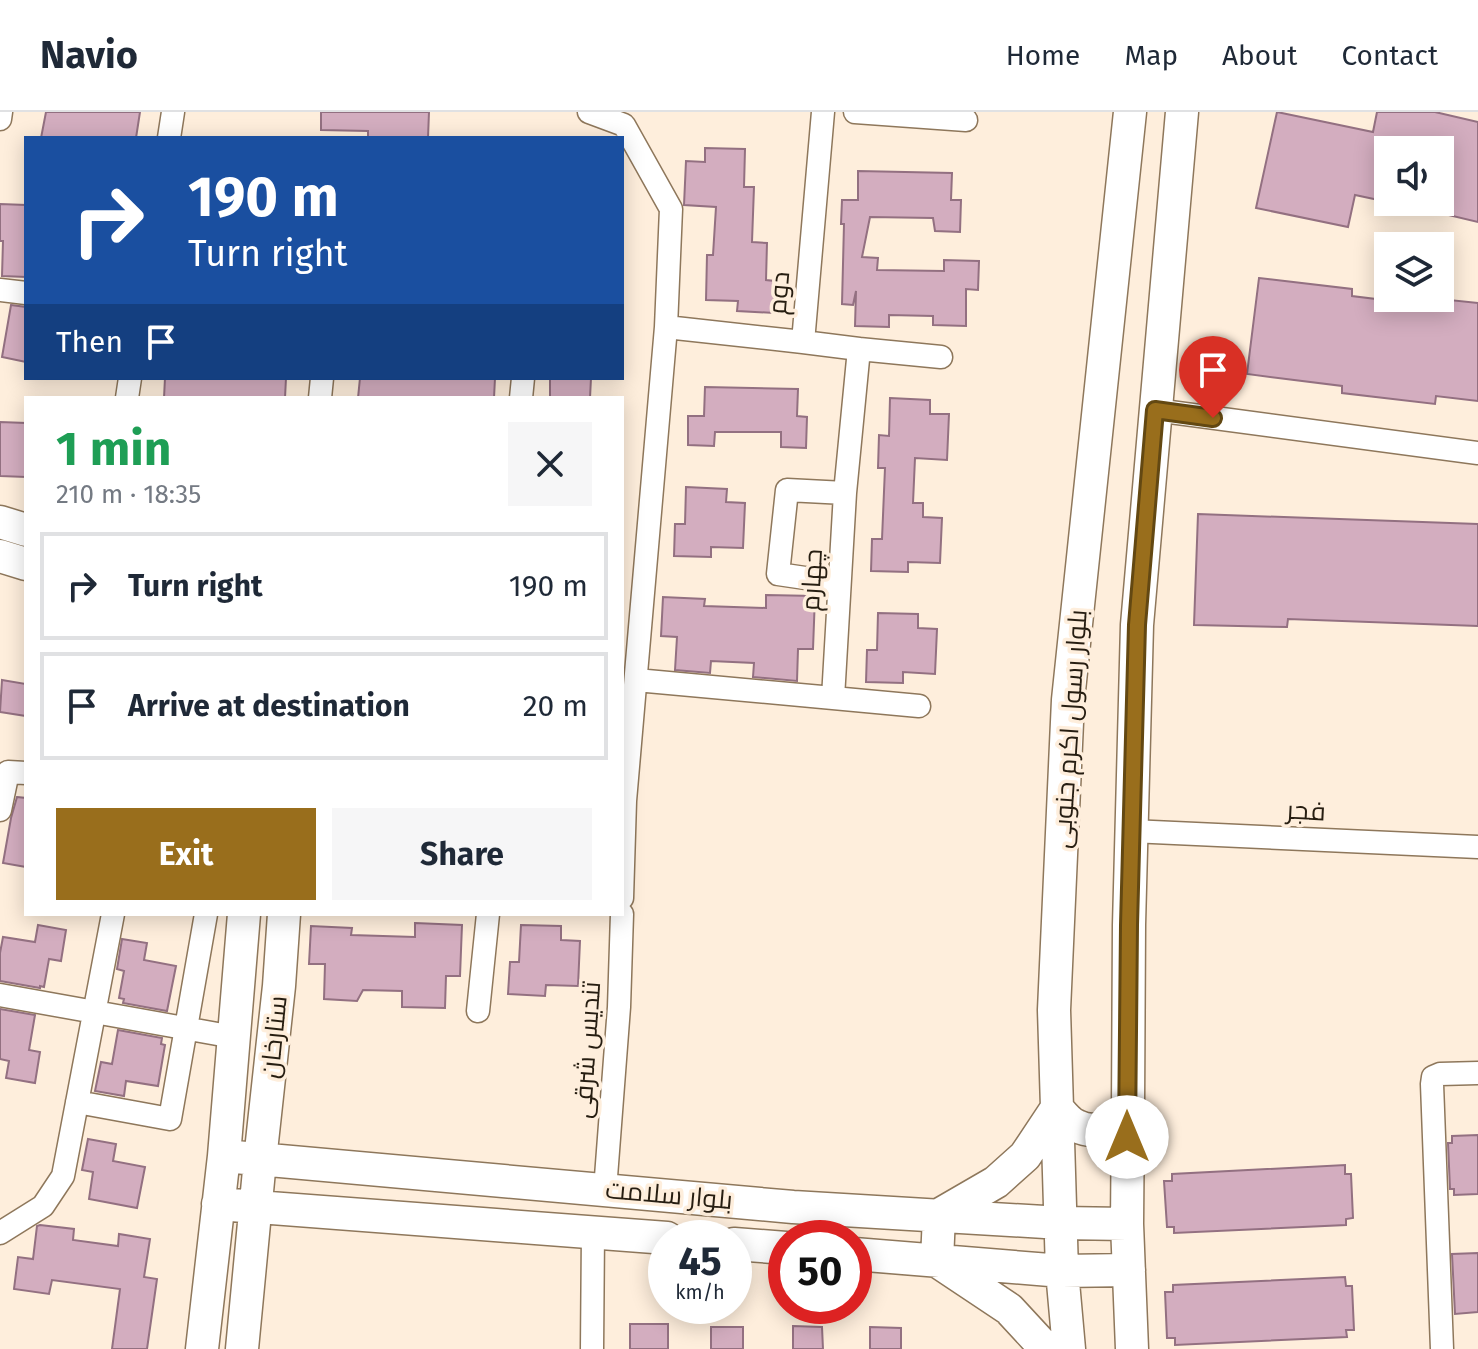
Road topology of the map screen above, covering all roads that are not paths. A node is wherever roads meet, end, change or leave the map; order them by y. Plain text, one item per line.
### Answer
1 (1, 112) edge
2 (173, 112) edge
3 (589, 112) edge
4 (823, 112) edge
5 (855, 112) edge
6 (1130, 112) edge
7 (1182, 112) edge
8 (0, 119) edge
9 (966, 120) dead end
10 (169, 136) edge
11 (0, 290) edge
12 (24, 293) edge
13 (666, 327) junction
14 (803, 342) junction
15 (859, 349) junction
16 (941, 357) dead end
17 (1155, 410) junction
18 (1478, 453) edge
19 (845, 493) junction
20 (0, 522) edge
21 (24, 529) edge
22 (0, 556) edge
23 (24, 563) edge
24 (839, 583) junction
25 (636, 680) junction
26 (833, 698) junction
27 (919, 706) dead end
28 (24, 773) edge
29 (624, 792) edge
30 (0, 810) edge
31 (1131, 831) junction
32 (1478, 847) edge
33 (113, 916) edge
34 (206, 916) edge
35 (244, 916) edge
36 (284, 916) edge
37 (488, 916) edge
38 (622, 916) edge
39 (0, 995) edge
40 (478, 1011) dead end
41 (94, 1012) junction
42 (186, 1028) junction
43 (234, 1037) junction
44 (1478, 1073) edge
45 (77, 1102) junction
46 (1057, 1108) junction
47 (1128, 1108) junction
48 (224, 1156) junction
49 (260, 1160) junction
50 (605, 1190) junction
51 (218, 1204) junction
52 (255, 1208) junction
53 (939, 1215) junction
54 (1061, 1223) junction
55 (1127, 1224) junction
56 (593, 1232) junction
57 (0, 1233) edge
58 (648, 1236) edge
59 (872, 1256) edge
60 (937, 1261) junction
61 (1129, 1270) junction
62 (1062, 1271) junction
63 (202, 1349) edge
64 (242, 1349) edge
65 (592, 1349) edge
66 (1046, 1349) edge
67 (1069, 1349) edge
68 (1132, 1349) edge
69 (1442, 1349) edge

1 - 8 street
2 - 10 street
3 - 13 street
4 - 14 street, دوم
5 - 9 street
6 - 46 main road, بلوار رسول اکرم جنوبی
7 - 17 main road
11 - 12 street
13 - 14 street, دوم
13 - 25 street
14 - 15 street
15 - 16 street
15 - 19 street, چهارم
17 - 18 street
17 - 31 main road
19 - 24 street, چهارم
19 - 24 street
20 - 21 main road
22 - 23 main road
24 - 26 street, چهارم
25 - 26 street
25 - 29 street
26 - 27 street
28 - 30 street
31 - 32 street, فجر
31 - 47 main road
33 - 41 street
34 - 42 street
35 - 43 main road, ستارخان
36 - 49 main road, ستارخان
37 - 40 street
38 - 50 street, تندیس شرقی
39 - 41 street
41 - 42 street
41 - 45 street
42 - 43 street
42 - 45 street
43 - 48 main road, ستارخان
44 - 69 street
45 - 57 street
46 - 47 main road
46 - 53 main road
46 - 54 main road, بلوار رسول اکرم جنوبی
47 - 55 main road
48 - 49 main road, بلوار سلامت
48 - 51 main road, ستارخان
49 - 50 main road, بلوار سلامت
49 - 52 main road, ستارخان
50 - 53 main road, بلوار سلامت
51 - 52 main road, بلوار سلامت
51 - 63 main road
52 - 56 main road, بلوار سلامت
52 - 64 main road
53 - 54 main road, بلوار سلامت
53 - 60 main road
54 - 55 main road, بلوار سلامت
54 - 62 main road, بلوار رسول اکرم جنوبی
55 - 61 main road
56 - 58 main road, بلوار سلامت
56 - 65 street
59 - 60 main road
60 - 62 main road
60 - 66 main road
61 - 62 main road
61 - 68 main road
62 - 67 main road, بلوار رسول اکرم جنوبی

